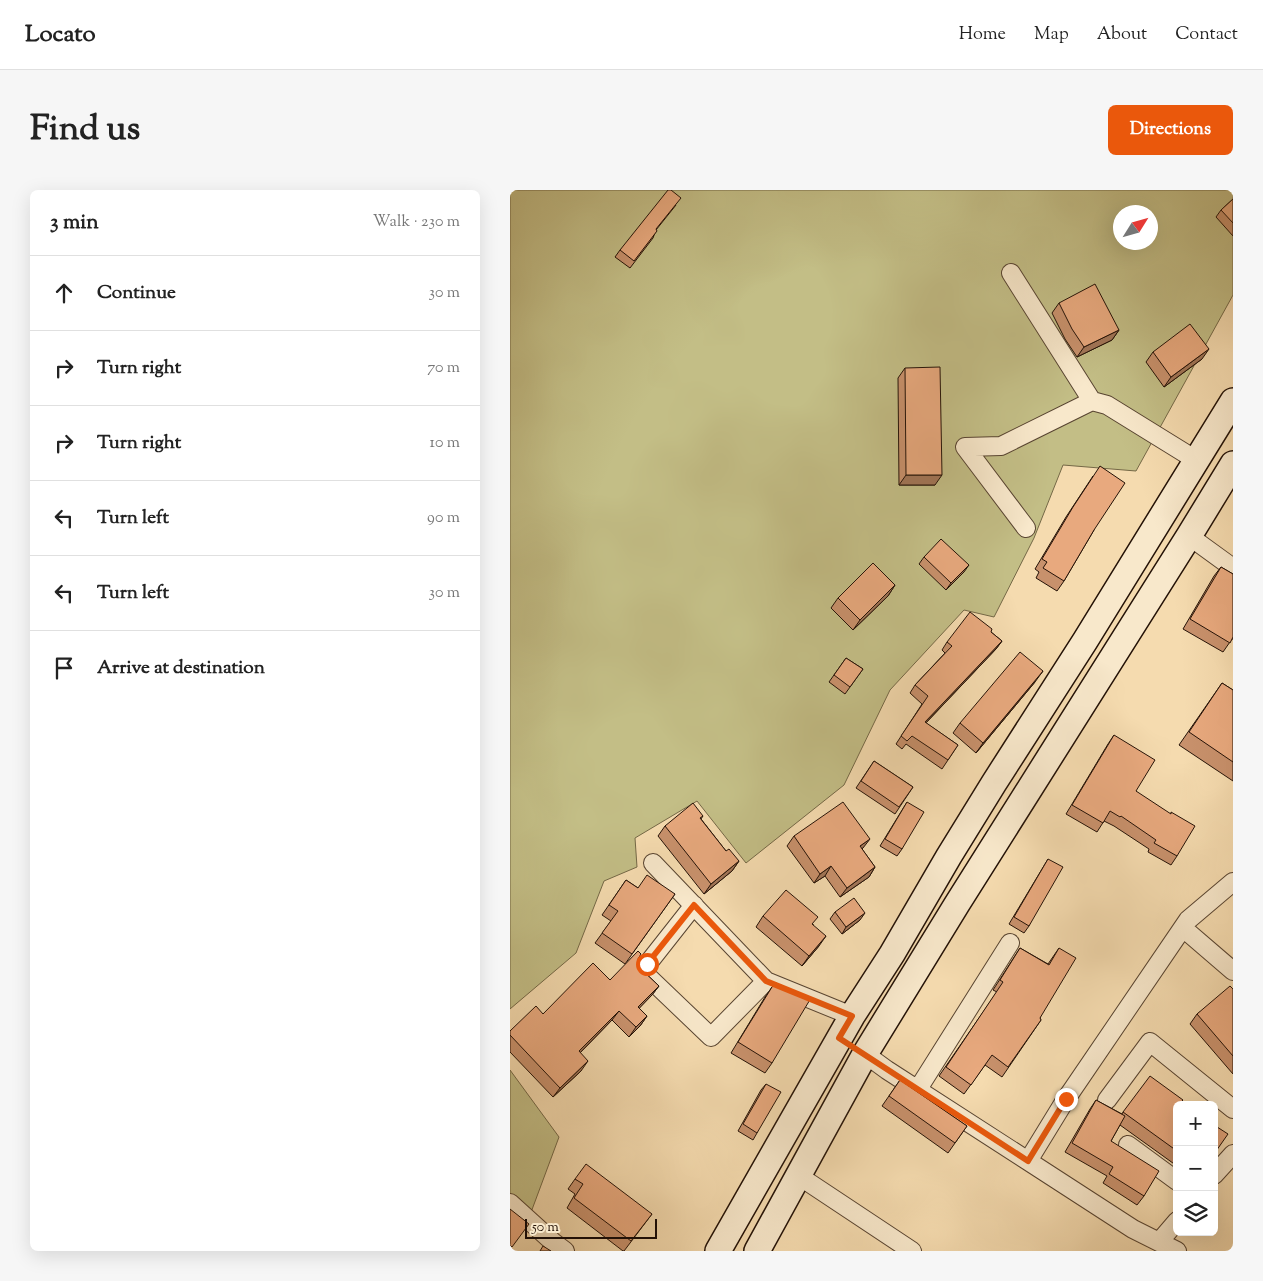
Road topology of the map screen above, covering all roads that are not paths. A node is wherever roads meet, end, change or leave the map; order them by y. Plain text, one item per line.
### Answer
1 (1011, 274) dead end
2 (1092, 401) junction
3 (1233, 401) edge
4 (1196, 460) junction
5 (1233, 464) edge
6 (1026, 528) dead end
7 (1189, 536) junction
8 (1233, 568) edge
9 (653, 863) dead end
10 (1233, 882) edge
11 (694, 905) junction
12 (1183, 928) junction
13 (1010, 943) dead end
14 (1233, 971) edge
15 (766, 981) junction
16 (852, 1016) junction
17 (839, 1038) junction
18 (865, 1054) junction
19 (918, 1090) junction
20 (1107, 1100) dead end
21 (1233, 1109) edge
22 (1128, 1145) dead end
23 (1233, 1154) edge
24 (1028, 1161) junction
25 (1218, 1171) edge
26 (799, 1176) junction
27 (1173, 1178) edge
28 (510, 1203) edge
29 (1173, 1225) edge
30 (1159, 1242) junction
31 (905, 1249) edge
32 (565, 1251) edge
33 (718, 1251) edge
34 (757, 1251) edge
35 (1177, 1251) edge

1 - 2 street
2 - 4 street
2 - 6 street
3 - 4 main road
4 - 16 main road
5 - 7 main road
7 - 8 street
7 - 18 main road
9 - 11 street
10 - 12 street
11 - 15 street
11 - 15 street
12 - 14 street
12 - 24 street
13 - 19 street
15 - 16 street
16 - 17 main road
17 - 18 main road
17 - 33 main road
18 - 19 street
18 - 26 main road
19 - 24 street
20 - 21 street
22 - 27 street
23 - 25 street
24 - 30 street
26 - 31 street
26 - 34 main road
28 - 32 street
29 - 30 street
30 - 35 street

